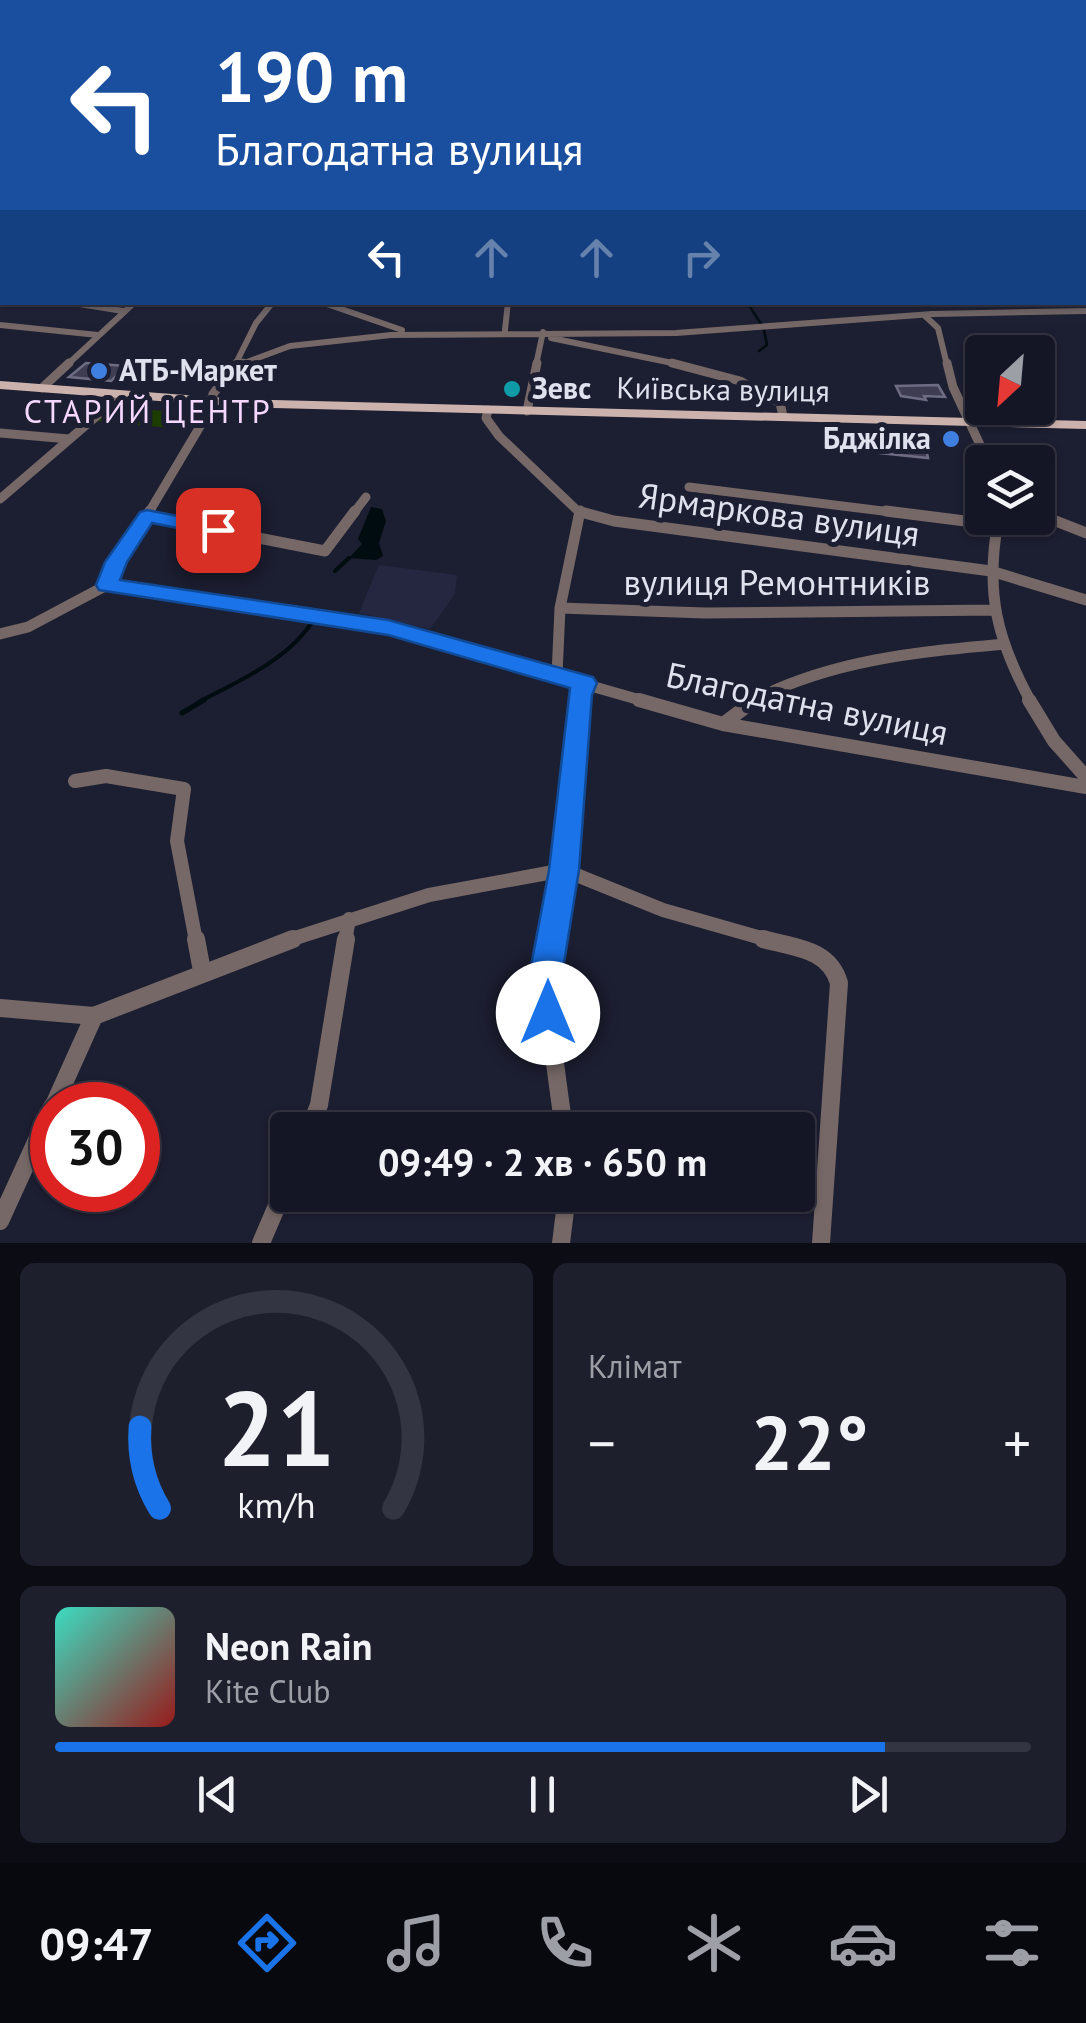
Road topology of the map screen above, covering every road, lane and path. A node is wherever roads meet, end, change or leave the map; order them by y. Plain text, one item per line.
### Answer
1 (84, 305) edge
2 (132, 305) edge
3 (270, 305) edge
4 (330, 305) edge
5 (508, 305) edge
6 (934, 305) edge
7 (1086, 311) edge
8 (123, 312) junction
9 (940, 312) junction
10 (924, 315) junction
11 (0, 325) edge
12 (505, 330) junction
13 (406, 332) junction
14 (542, 334) junction
15 (98, 335) junction
16 (243, 348) junction
17 (268, 351) junction
18 (234, 368) junction
19 (0, 385) edge
20 (42, 388) junction
21 (121, 395) junction
22 (210, 402) junction
23 (488, 410) junction
24 (527, 411) junction
25 (965, 412) edge
26 (783, 416) junction
27 (965, 420) edge
28 (1055, 423) edge
29 (1086, 424) edge
30 (0, 433) edge
31 (69, 440) junction
32 (689, 486) dead end
33 (366, 496) dead end
34 (0, 499) edge
35 (581, 512) junction
36 (147, 516) junction
37 (965, 517) edge
38 (1055, 520) edge
39 (1086, 532) edge
40 (996, 535) edge
41 (991, 571) junction
42 (107, 585) junction
43 (1086, 600) edge
44 (560, 608) junction
45 (994, 610) junction
46 (0, 634) edge
47 (1005, 644) junction
48 (557, 675) junction
49 (584, 683) junction
50 (723, 724) junction
51 (1086, 777) edge
52 (76, 781) dead end
53 (1086, 788) edge
54 (564, 870) junction
55 (349, 919) junction
56 (202, 971) junction
57 (0, 1008) edge
58 (94, 1016) junction
59 (64, 1082) edge
60 (316, 1112) edge
61 (562, 1112) edge
62 (30, 1156) edge
63 (274, 1212) edge
64 (565, 1212) edge
65 (0, 1221) edge
66 (261, 1243) edge
67 (561, 1243) edge
68 (821, 1243) edge

1 - 8 street
2 - 8 street
3 - 16 street
4 - 13 street
5 - 12 street
6 - 9 street
7 - 9 street
8 - 15 street
9 - 10 street
10 - 14 street
10 - 25 street
11 - 15 street
12 - 13 street
12 - 14 street
13 - 17 street
14 - 24 street
14 - 26 street
15 - 20 street
16 - 17 street
16 - 18 street
17 - 18 street
18 - 22 street
19 - 20 main road, Київська вулиця
20 - 21 main road, Київська вулиця
21 - 22 main road, Київська вулиця
21 - 31 street
22 - 23 main road, Київська вулиця
22 - 36 street
23 - 24 main road, Київська вулиця
23 - 35 street
24 - 26 main road, Київська вулиця
26 - 27 main road, Київська вулиця
28 - 29 main road, Київська вулиця
30 - 31 street
31 - 34 street
32 - 37 street
33 - 36 street
35 - 41 street, Ярмаркова вулиця
35 - 44 street
36 - 42 street
38 - 39 street
40 - 41 street
41 - 43 street, Ярмаркова вулиця
41 - 45 street
42 - 46 street
42 - 48 street, Благодатна вулиця
44 - 45 street, вулиця Ремонтників
44 - 48 street
45 - 47 street
47 - 50 street
47 - 51 street
48 - 49 street, Благодатна вулиця
49 - 50 street, Благодатна вулиця
49 - 54 street
50 - 53 street, Благодатна вулиця
52 - 56 street
54 - 55 street
54 - 61 street
54 - 68 street
55 - 56 street
55 - 60 street
56 - 58 street
57 - 58 street
58 - 59 street
62 - 65 street
63 - 66 street
64 - 67 street

